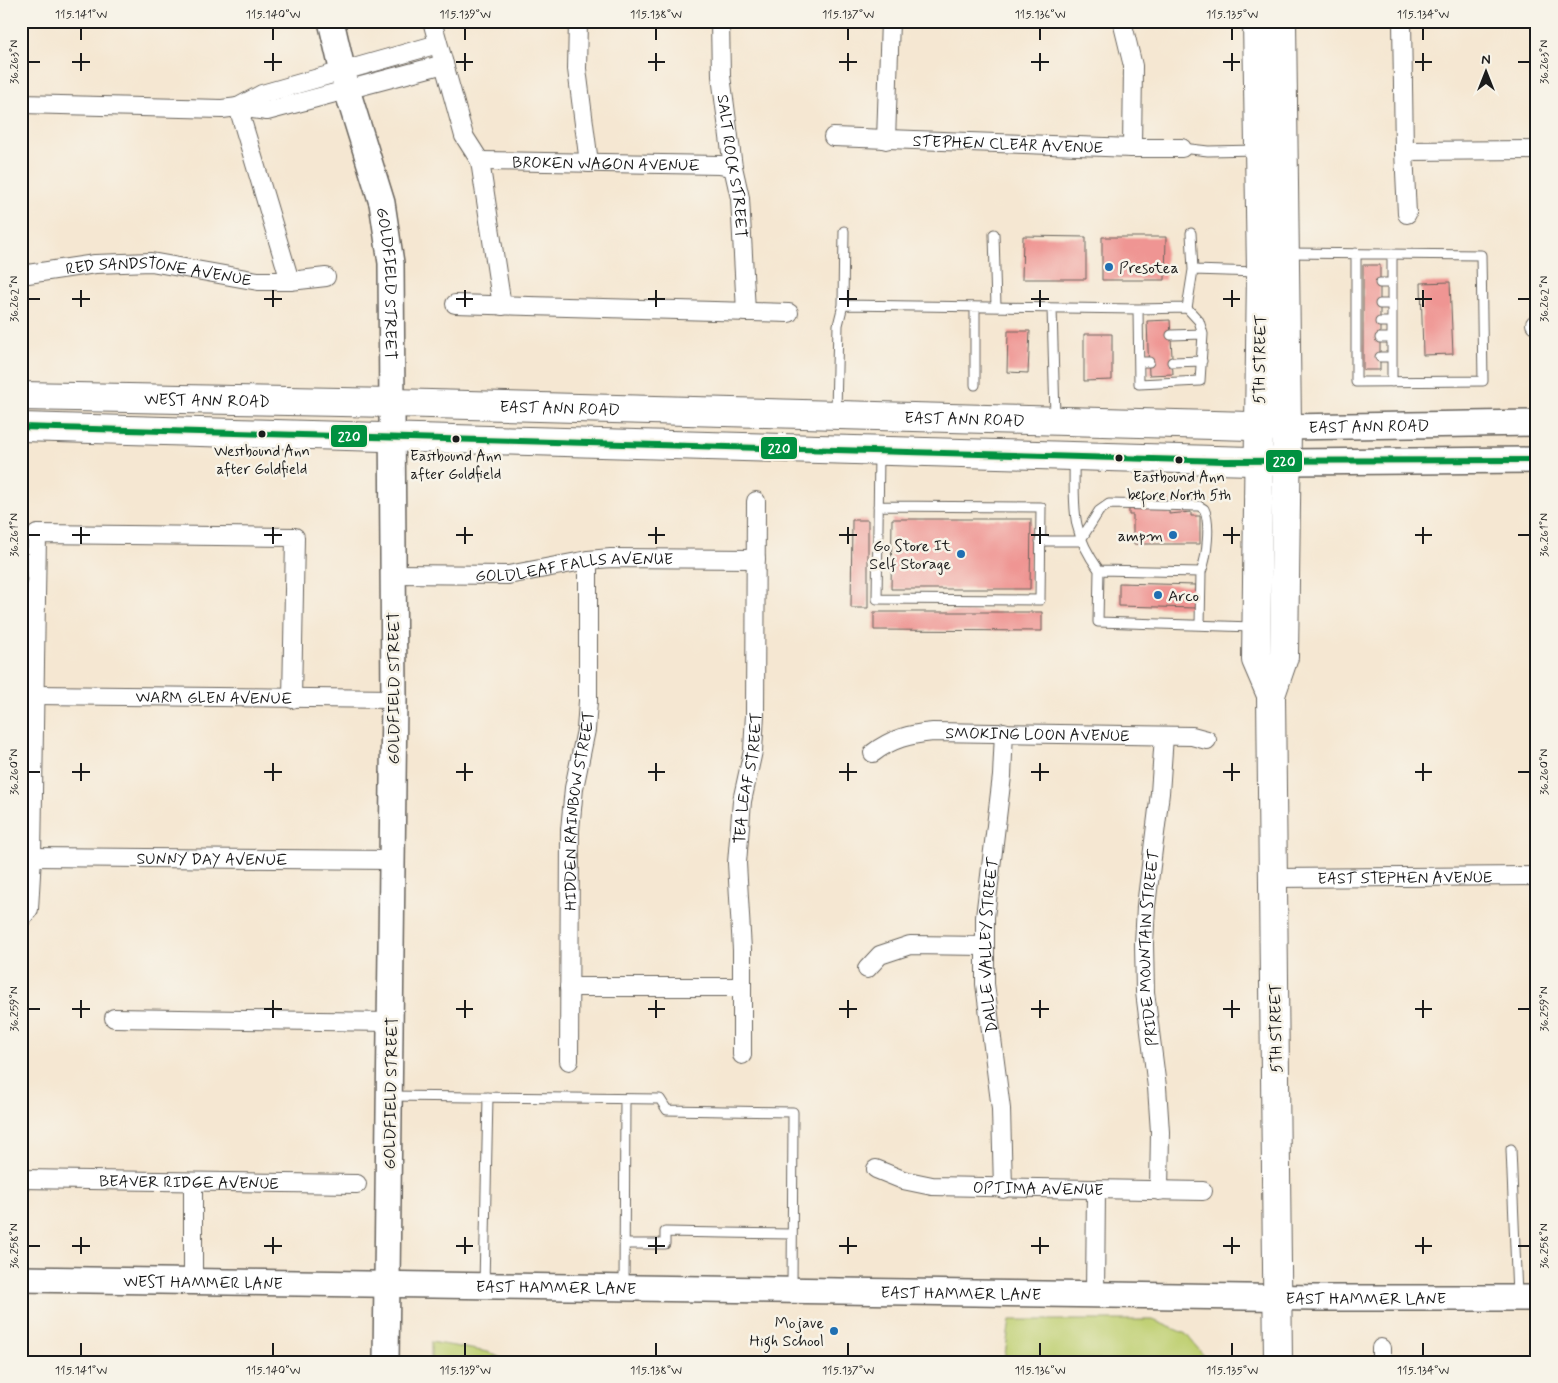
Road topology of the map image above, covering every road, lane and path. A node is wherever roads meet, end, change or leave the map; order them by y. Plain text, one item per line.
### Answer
1 (332, 21) edge
2 (432, 21) edge
3 (578, 21) edge
4 (720, 21) edge
5 (890, 21) edge
6 (1122, 21) edge
7 (1257, 21) edge
8 (1270, 21) edge
9 (1282, 21) edge
10 (1402, 21) edge
11 (438, 44) junction
12 (398, 54) junction
13 (444, 64) junction
14 (1283, 72) junction
15 (404, 74) junction
16 (344, 80) junction
17 (21, 104) edge
18 (238, 107) junction
19 (833, 137) dead end
20 (886, 140) junction
21 (1132, 148) junction
22 (1182, 148) joint
23 (1260, 150) junction
24 (1537, 150) edge
25 (1404, 151) junction
26 (480, 161) junction
27 (589, 163) junction
28 (733, 167) junction
29 (1407, 214) dead end
30 (844, 231) dead end
31 (1192, 233) dead end
32 (994, 234) dead end
33 (1285, 253) junction
34 (1356, 253) junction
35 (1392, 254) junction
36 (1193, 270) junction
37 (1261, 272) junction
38 (21, 274) edge
39 (326, 277) dead end
40 (290, 281) junction
41 (1380, 283) dead end
42 (1392, 283) junction
43 (455, 304) dead end
44 (1380, 304) dead end
45 (1392, 304) junction
46 (843, 305) junction
47 (502, 306) junction
48 (975, 307) junction
49 (996, 307) junction
50 (1052, 308) junction
51 (1187, 308) junction
52 (1138, 309) junction
53 (746, 312) junction
54 (789, 313) dead end
55 (1380, 322) dead end
56 (1392, 322) junction
57 (1203, 334) junction
58 (1171, 336) dead end
59 (1380, 338) dead end
60 (1392, 338) junction
61 (1380, 357) dead end
62 (1392, 357) junction
63 (1202, 361) junction
64 (1138, 362) junction
65 (1149, 362) dead end
66 (1172, 362) dead end
67 (1392, 382) junction
68 (975, 385) dead end
69 (21, 396) edge
70 (393, 403) junction
71 (836, 415) junction
72 (1055, 421) junction
73 (1537, 424) edge
74 (21, 427) edge
75 (1287, 427) junction
76 (1258, 428) junction
77 (393, 438) junction
78 (739, 447) junction
79 (879, 451) junction
80 (1074, 456) junction
81 (1537, 460) edge
82 (1257, 462) junction
83 (1287, 462) junction
84 (756, 500) dead end
85 (878, 506) junction
86 (1040, 541) junction
87 (1080, 541) junction
88 (756, 559) junction
89 (588, 560) junction
90 (1099, 570) junction
91 (1201, 572) junction
92 (393, 574) junction
93 (1200, 625) junction
94 (1256, 627) junction
95 (35, 695) junction
96 (1271, 695) junction
97 (292, 699) junction
98 (394, 699) junction
99 (1004, 732) junction
100 (1164, 736) junction
101 (1207, 740) dead end
102 (873, 753) dead end
103 (32, 857) junction
104 (393, 860) junction
105 (1537, 876) edge
106 (1273, 878) junction
107 (22, 918) edge
108 (985, 946) junction
109 (867, 969) dead end
110 (569, 987) junction
111 (742, 987) junction
112 (114, 1018) dead end
113 (391, 1022) junction
114 (742, 1055) dead end
115 (569, 1061) dead end
116 (390, 1096) junction
117 (488, 1097) junction
118 (625, 1099) junction
119 (1510, 1149) dead end
120 (876, 1169) dead end
121 (21, 1179) edge
122 (193, 1182) junction
123 (357, 1184) dead end
124 (1003, 1189) junction
125 (1096, 1190) junction
126 (1159, 1191) junction
127 (1203, 1191) dead end
128 (792, 1234) junction
129 (624, 1244) junction
130 (21, 1278) edge
131 (193, 1282) junction
132 (386, 1284) junction
133 (484, 1285) junction
134 (624, 1287) junction
135 (792, 1290) junction
136 (1095, 1294) junction
137 (1278, 1297) junction
138 (1527, 1298) edge
139 (386, 1362) edge
140 (1278, 1362) edge

1 - 16 street, GOLDFIELD STREET
2 - 11 street
3 - 27 street
4 - 28 street, SALT ROCK STREET
5 - 20 street
6 - 21 street
7 - 23 main road, 5TH STREET
8 - 14 main road
9 - 14 main road, 5TH STREET
10 - 25 street
11 - 12 street
11 - 13 street
12 - 15 lane
12 - 16 street
13 - 15 street
13 - 26 street
14 - 33 main road, 5TH STREET
15 - 16 street
16 - 18 street
16 - 70 street, GOLDFIELD STREET
17 - 18 street
18 - 40 street
19 - 20 street, STEPHEN CLEAR AVENUE
20 - 21 street, STEPHEN CLEAR AVENUE
21 - 22 street, STEPHEN CLEAR AVENUE
22 - 23 lane
23 - 37 main road, 5TH STREET
24 - 25 street
25 - 29 street
26 - 27 street, BROKEN WAGON AVENUE
26 - 47 street
27 - 28 street, BROKEN WAGON AVENUE
28 - 53 street, SALT ROCK STREET
30 - 46 lane
31 - 36 lane
32 - 49 lane
33 - 34 lane
33 - 75 main road, 5TH STREET
34 - 35 lane
34 - 67 lane
35 - 42 lane
35 - 67 lane
36 - 37 lane
36 - 51 lane
37 - 76 main road, 5TH STREET
38 - 40 street, RED SANDSTONE AVENUE
39 - 40 street, RED SANDSTONE AVENUE
41 - 42 lane
42 - 45 lane
43 - 47 street
44 - 45 lane
45 - 56 lane
46 - 48 lane
46 - 71 lane
47 - 53 street
48 - 49 lane
48 - 68 lane
49 - 50 lane
50 - 52 lane
50 - 72 lane
51 - 52 lane
51 - 57 lane
52 - 64 lane
53 - 54 street
55 - 56 lane
56 - 60 lane
57 - 58 lane
57 - 63 lane
59 - 60 lane
60 - 62 lane
61 - 62 lane
62 - 67 lane
63 - 64 lane
63 - 66 lane
64 - 65 lane
69 - 70 main road, WEST ANN ROAD
70 - 71 main road, EAST ANN ROAD
70 - 77 street, GOLDFIELD STREET
71 - 72 main road, EAST ANN ROAD
71 - 78 main road
72 - 76 main road, EAST ANN ROAD
73 - 75 street, EAST ANN ROAD
74 - 77 main road, WEST ANN ROAD
75 - 76 main road, EAST ANN ROAD
75 - 83 main road, 5TH STREET
76 - 82 main road, 5TH STREET
77 - 78 main road, EAST ANN ROAD
77 - 92 street, GOLDFIELD STREET
78 - 79 main road, EAST ANN ROAD
79 - 80 main road, EAST ANN ROAD
79 - 85 lane
80 - 82 main road, EAST ANN ROAD
80 - 87 lane
81 - 83 street, EAST ANN ROAD
82 - 83 main road, EAST ANN ROAD
82 - 94 main road, 5TH STREET
83 - 96 main road, 5TH STREET
84 - 88 street, TEA LEAF STREET
85 - 86 lane
85 - 86 lane
86 - 87 lane
87 - 90 lane
87 - 91 lane
88 - 89 street, GOLDLEAF FALLS AVENUE
88 - 111 street, TEA LEAF STREET
89 - 92 street, GOLDLEAF FALLS AVENUE
89 - 110 street, HIDDEN RAINBOW STREET
90 - 91 lane
90 - 93 lane
91 - 93 lane
92 - 98 street, GOLDFIELD STREET
93 - 94 lane
94 - 96 main road, 5TH STREET
95 - 97 street, WARM GLEN AVENUE
95 - 97 street
95 - 103 street
96 - 106 main road, 5TH STREET
97 - 98 street, WARM GLEN AVENUE
98 - 104 street, GOLDFIELD STREET
99 - 100 street, SMOKING LOON AVENUE
99 - 102 street, SMOKING LOON AVENUE
99 - 108 street, DALLE VALLEY STREET
100 - 101 street, SMOKING LOON AVENUE
100 - 126 street, PRIDE MOUNTAIN STREET
103 - 104 street, SUNNY DAY AVENUE
103 - 107 street
104 - 113 street, GOLDFIELD STREET
105 - 106 street, EAST STEPHEN AVENUE
106 - 137 main road, 5TH STREET
108 - 109 street
108 - 124 street, DALLE VALLEY STREET
110 - 111 street
110 - 115 street, HIDDEN RAINBOW STREET
111 - 114 street, TEA LEAF STREET
112 - 113 street
113 - 116 street, GOLDFIELD STREET
116 - 117 lane
116 - 132 street, GOLDFIELD STREET
117 - 118 lane
117 - 133 lane
118 - 128 lane
118 - 129 lane
119 - 138 lane
120 - 124 street, OPTIMA AVENUE
121 - 122 street, BEAVER RIDGE AVENUE
122 - 123 street, BEAVER RIDGE AVENUE
122 - 131 street
124 - 125 street, OPTIMA AVENUE
125 - 126 street, OPTIMA AVENUE
125 - 136 street
126 - 127 street, OPTIMA AVENUE
128 - 129 lane
128 - 135 lane
129 - 134 lane
130 - 131 street, WEST HAMMER LANE
131 - 132 street, WEST HAMMER LANE
132 - 133 street, EAST HAMMER LANE
132 - 139 street, GOLDFIELD STREET
133 - 134 street, EAST HAMMER LANE
134 - 135 street, EAST HAMMER LANE
135 - 136 street, EAST HAMMER LANE
136 - 137 street, EAST HAMMER LANE
137 - 138 street, EAST HAMMER LANE
137 - 140 main road, 5TH STREET

